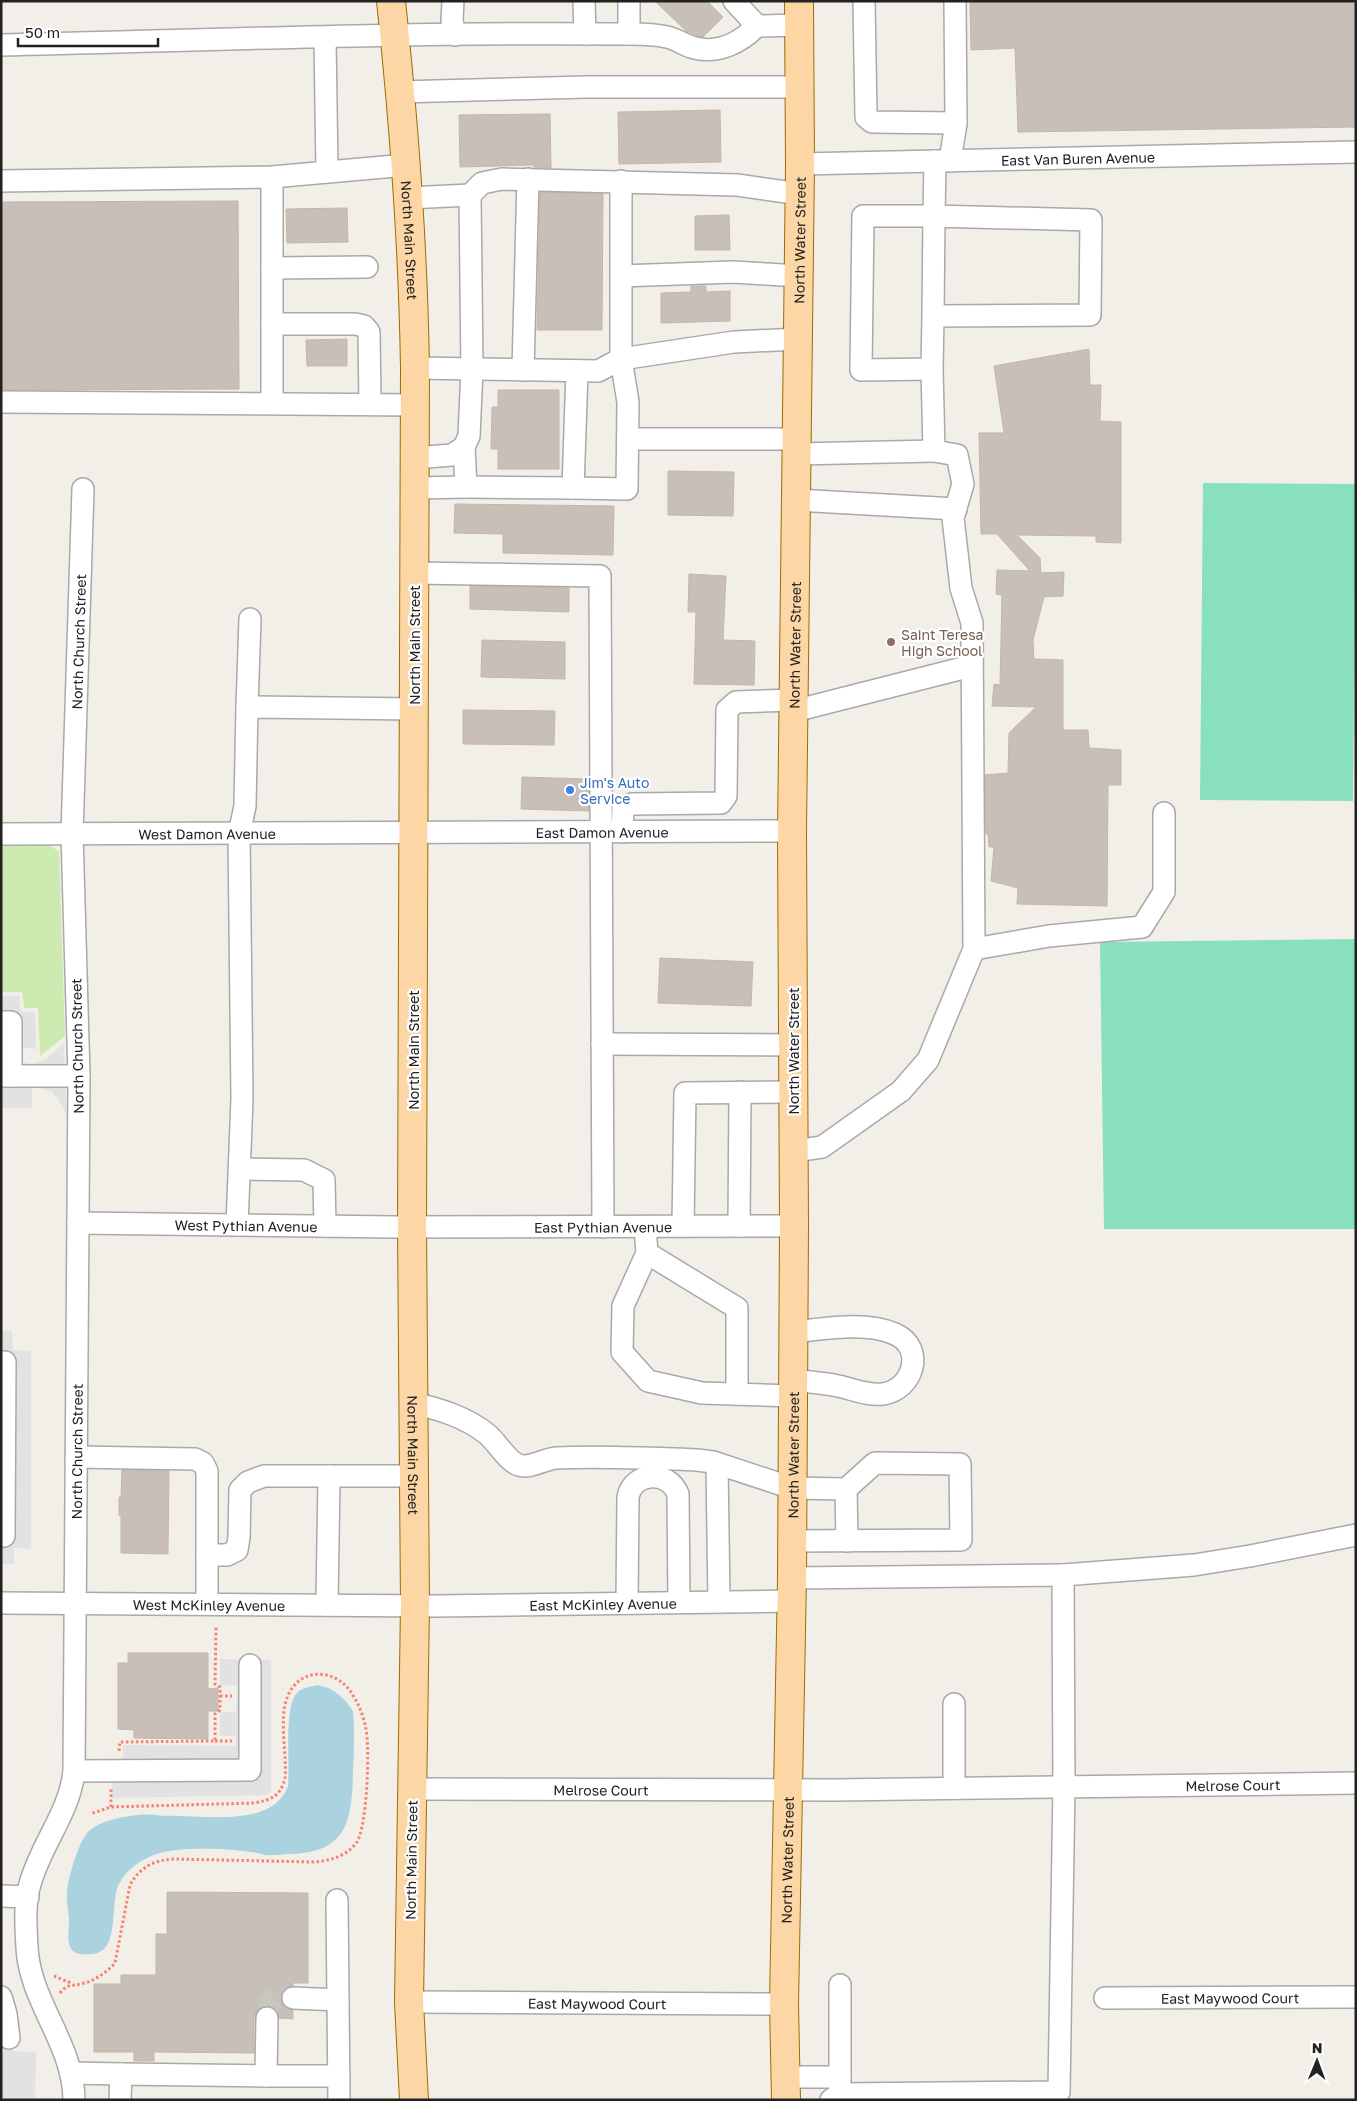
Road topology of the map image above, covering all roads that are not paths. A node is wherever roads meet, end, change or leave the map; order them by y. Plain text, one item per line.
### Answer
1 (390, 1) edge
2 (453, 1) edge
3 (584, 1) edge
4 (629, 1) edge
5 (734, 1) edge
6 (864, 1) edge
7 (955, 1) edge
8 (799, 13) edge
9 (757, 26) junction
10 (585, 34) junction
11 (629, 34) junction
12 (394, 36) junction
13 (455, 36) junction
14 (325, 38) junction
15 (1, 45) edge
16 (799, 87) junction
17 (399, 92) junction
18 (956, 122) junction
19 (1356, 152) edge
20 (942, 161) junction
21 (800, 164) junction
22 (406, 165) junction
23 (327, 172) junction
24 (272, 177) junction
25 (528, 179) junction
26 (1, 181) edge
27 (621, 181) junction
28 (800, 194) junction
29 (470, 195) junction
30 (408, 198) junction
31 (934, 216) junction
32 (367, 267) dead end
33 (272, 268) junction
34 (621, 276) junction
35 (798, 276) junction
36 (933, 316) junction
37 (272, 324) junction
38 (798, 339) junction
39 (621, 359) junction
40 (414, 368) junction
41 (472, 369) junction
42 (932, 369) junction
43 (523, 370) junction
44 (577, 371) junction
45 (1, 402) edge
46 (272, 403) junction
47 (370, 404) junction
48 (415, 405) junction
49 (628, 439) junction
50 (796, 446) junction
51 (464, 447) junction
52 (934, 451) junction
53 (414, 458) junction
54 (466, 487) junction
55 (414, 488) junction
56 (573, 488) junction
57 (83, 489) dead end
58 (796, 500) junction
59 (956, 510) junction
60 (414, 573) junction
61 (250, 619) dead end
62 (971, 666) junction
63 (794, 705) junction
64 (247, 706) junction
65 (414, 710) junction
66 (1164, 813) dead end
67 (792, 831) junction
68 (612, 832) junction
69 (1, 834) edge
70 (72, 834) junction
71 (240, 834) junction
72 (413, 834) junction
73 (974, 949) junction
74 (1, 1022) edge
75 (602, 1044) junction
76 (793, 1045) junction
77 (6, 1076) edge
78 (79, 1076) junction
79 (740, 1092) junction
80 (793, 1092) junction
81 (794, 1151) junction
82 (240, 1169) junction
83 (78, 1223) junction
84 (237, 1225) junction
85 (325, 1226) junction
86 (603, 1226) junction
87 (683, 1226) junction
88 (739, 1226) junction
89 (794, 1226) junction
90 (412, 1227) junction
91 (645, 1227) junction
92 (647, 1253) junction
93 (793, 1332) junction
94 (1, 1362) edge
95 (793, 1388) junction
96 (737, 1394) junction
97 (414, 1403) junction
98 (76, 1457) junction
99 (717, 1464) junction
100 (652, 1467) junction
101 (329, 1476) junction
102 (414, 1476) junction
103 (792, 1488) junction
104 (846, 1489) junction
105 (1356, 1535) edge
106 (1, 1536) edge
107 (792, 1541) junction
108 (847, 1541) junction
109 (207, 1555) junction
110 (1063, 1575) junction
111 (792, 1590) junction
112 (679, 1602) junction
113 (719, 1602) junction
114 (1, 1603) edge
115 (75, 1603) junction
116 (627, 1603) junction
117 (207, 1604) junction
118 (327, 1605) junction
119 (415, 1605) junction
120 (250, 1665) dead end
121 (954, 1704) dead end
122 (74, 1771) junction
123 (1356, 1783) edge
124 (1064, 1786) junction
125 (413, 1788) junction
126 (954, 1788) junction
127 (789, 1790) junction
128 (1, 1896) edge
129 (28, 1897) junction
130 (338, 1900) dead end
131 (840, 1985) dead end
132 (1, 1997) edge
133 (1356, 1997) edge
134 (293, 1998) tunnel mouth
135 (1105, 1998) dead end
136 (338, 2000) junction
137 (408, 2002) junction
138 (784, 2004) junction
139 (267, 2018) tunnel mouth
140 (9, 2038) dead end
141 (71, 2073) junction
142 (121, 2074) junction
143 (266, 2076) junction
144 (339, 2076) junction
145 (786, 2088) edge
146 (837, 2090) edge
147 (74, 2100) edge
148 (120, 2100) edge
149 (339, 2100) edge
150 (414, 2100) edge

1 - 12 main road, North Main Street
2 - 13 street
3 - 10 street
4 - 11 street
5 - 9 street
6 - 18 street
7 - 18 street
8 - 9 street
8 - 16 main road, North Water Street
9 - 11 street
10 - 11 street
10 - 13 street
12 - 13 street
12 - 14 street
12 - 17 main road, North Main Street
14 - 15 street
14 - 23 street
16 - 17 street
16 - 21 main road, North Water Street
17 - 22 main road, North Main Street
18 - 20 street
19 - 20 street, East Van Buren Avenue
20 - 21 street, East Van Buren Avenue
20 - 31 street
21 - 28 main road, North Water Street
22 - 23 street
22 - 30 main road, North Main Street
23 - 24 street
24 - 26 street
24 - 33 street
25 - 27 street
25 - 29 street
25 - 43 street
27 - 28 street
27 - 34 street
28 - 35 main road, North Water Street
29 - 30 street
29 - 41 street
30 - 40 main road, North Main Street
31 - 36 street
31 - 36 street
31 - 42 street
32 - 33 street
33 - 37 street
34 - 35 street
34 - 39 street
35 - 38 main road, North Water Street
36 - 42 street
37 - 46 street
37 - 47 street
38 - 39 street
38 - 50 main road, North Water Street
39 - 44 street
39 - 49 street
40 - 41 street
40 - 48 main road, North Main Street
41 - 43 street
41 - 51 street
42 - 52 street
43 - 44 street
44 - 56 street
45 - 46 street
46 - 47 street
47 - 48 street
48 - 53 main road, North Main Street
49 - 50 street
49 - 56 street
50 - 52 street
50 - 58 main road, North Water Street
51 - 53 street
51 - 54 street
52 - 59 street
53 - 55 main road, North Main Street
54 - 55 street
54 - 56 street
55 - 60 main road, North Main Street
57 - 70 street, North Church Street
58 - 59 street
58 - 63 main road, North Water Street
59 - 62 street
60 - 65 main road, North Main Street
60 - 68 street
61 - 64 street
62 - 63 street
62 - 73 street
63 - 67 main road, North Water Street
63 - 68 street
64 - 65 street
64 - 71 street
65 - 72 main road, North Main Street
66 - 73 street
67 - 68 street, East Damon Avenue
67 - 76 main road, North Water Street
68 - 72 street, East Damon Avenue
68 - 75 street
69 - 70 street, West Damon Avenue
70 - 71 street, West Damon Avenue
70 - 78 street, North Church Street
71 - 72 street, West Damon Avenue
71 - 82 street
72 - 90 main road, North Main Street
73 - 81 street
74 - 77 street
75 - 76 street
75 - 86 street
76 - 80 main road, North Water Street
77 - 78 street
78 - 83 street, North Church Street
79 - 80 street
79 - 87 street
79 - 88 street
80 - 81 main road, North Water Street
81 - 89 main road, North Water Street
82 - 84 street
82 - 85 street
83 - 84 street, West Pythian Avenue
83 - 98 street, North Church Street
84 - 85 street, West Pythian Avenue
85 - 90 street, West Pythian Avenue
86 - 90 street, East Pythian Avenue
86 - 91 street, East Pythian Avenue
87 - 88 street, East Pythian Avenue
87 - 91 street, East Pythian Avenue
88 - 89 street, East Pythian Avenue
89 - 93 main road, North Water Street
90 - 97 main road, North Main Street
91 - 92 street
92 - 96 street
92 - 96 street
93 - 95 main road, North Water Street
93 - 95 street
94 - 106 street
95 - 96 street
95 - 103 main road, North Water Street
97 - 100 street
97 - 102 main road, North Main Street
98 - 109 street
98 - 115 street, North Church Street
99 - 100 street
99 - 103 street
99 - 113 street
100 - 112 street
100 - 116 street
101 - 102 street
101 - 109 street
101 - 118 street
102 - 119 main road, North Main Street
103 - 104 street
103 - 107 main road, North Water Street
104 - 108 street
104 - 108 street
105 - 110 street, East McKinley Avenue
107 - 108 street
107 - 111 main road, North Water Street
109 - 117 street
110 - 111 street, East McKinley Avenue
110 - 124 street
111 - 113 street, East McKinley Avenue
111 - 127 main road, North Water Street
112 - 113 street, East McKinley Avenue
112 - 116 street, East McKinley Avenue
114 - 115 street, West McKinley Avenue
115 - 117 street, West McKinley Avenue
115 - 122 street, North Church Street
116 - 119 street, East McKinley Avenue
117 - 118 street, West McKinley Avenue
118 - 119 street, West McKinley Avenue
119 - 125 main road, North Main Street
120 - 122 street
121 - 126 street
122 - 129 street, North Church Street
123 - 124 street, Melrose Court
124 - 126 street, Melrose Court
124 - 146 street
125 - 127 street, Melrose Court
125 - 137 main road, North Main Street
126 - 127 street, Melrose Court
127 - 138 main road, North Water Street
128 - 129 street
129 - 141 street, North Church Street
130 - 136 street
131 - 146 street
132 - 140 street
133 - 135 street, East Maywood Court
134 - 136 street
136 - 144 street
137 - 138 street, East Maywood Court
137 - 150 main road, North Main Street
138 - 145 main road, North Water Street
139 - 143 street
141 - 142 street
141 - 147 street, North Church Street
142 - 143 street
142 - 148 street
143 - 144 street
144 - 149 street
145 - 146 street

